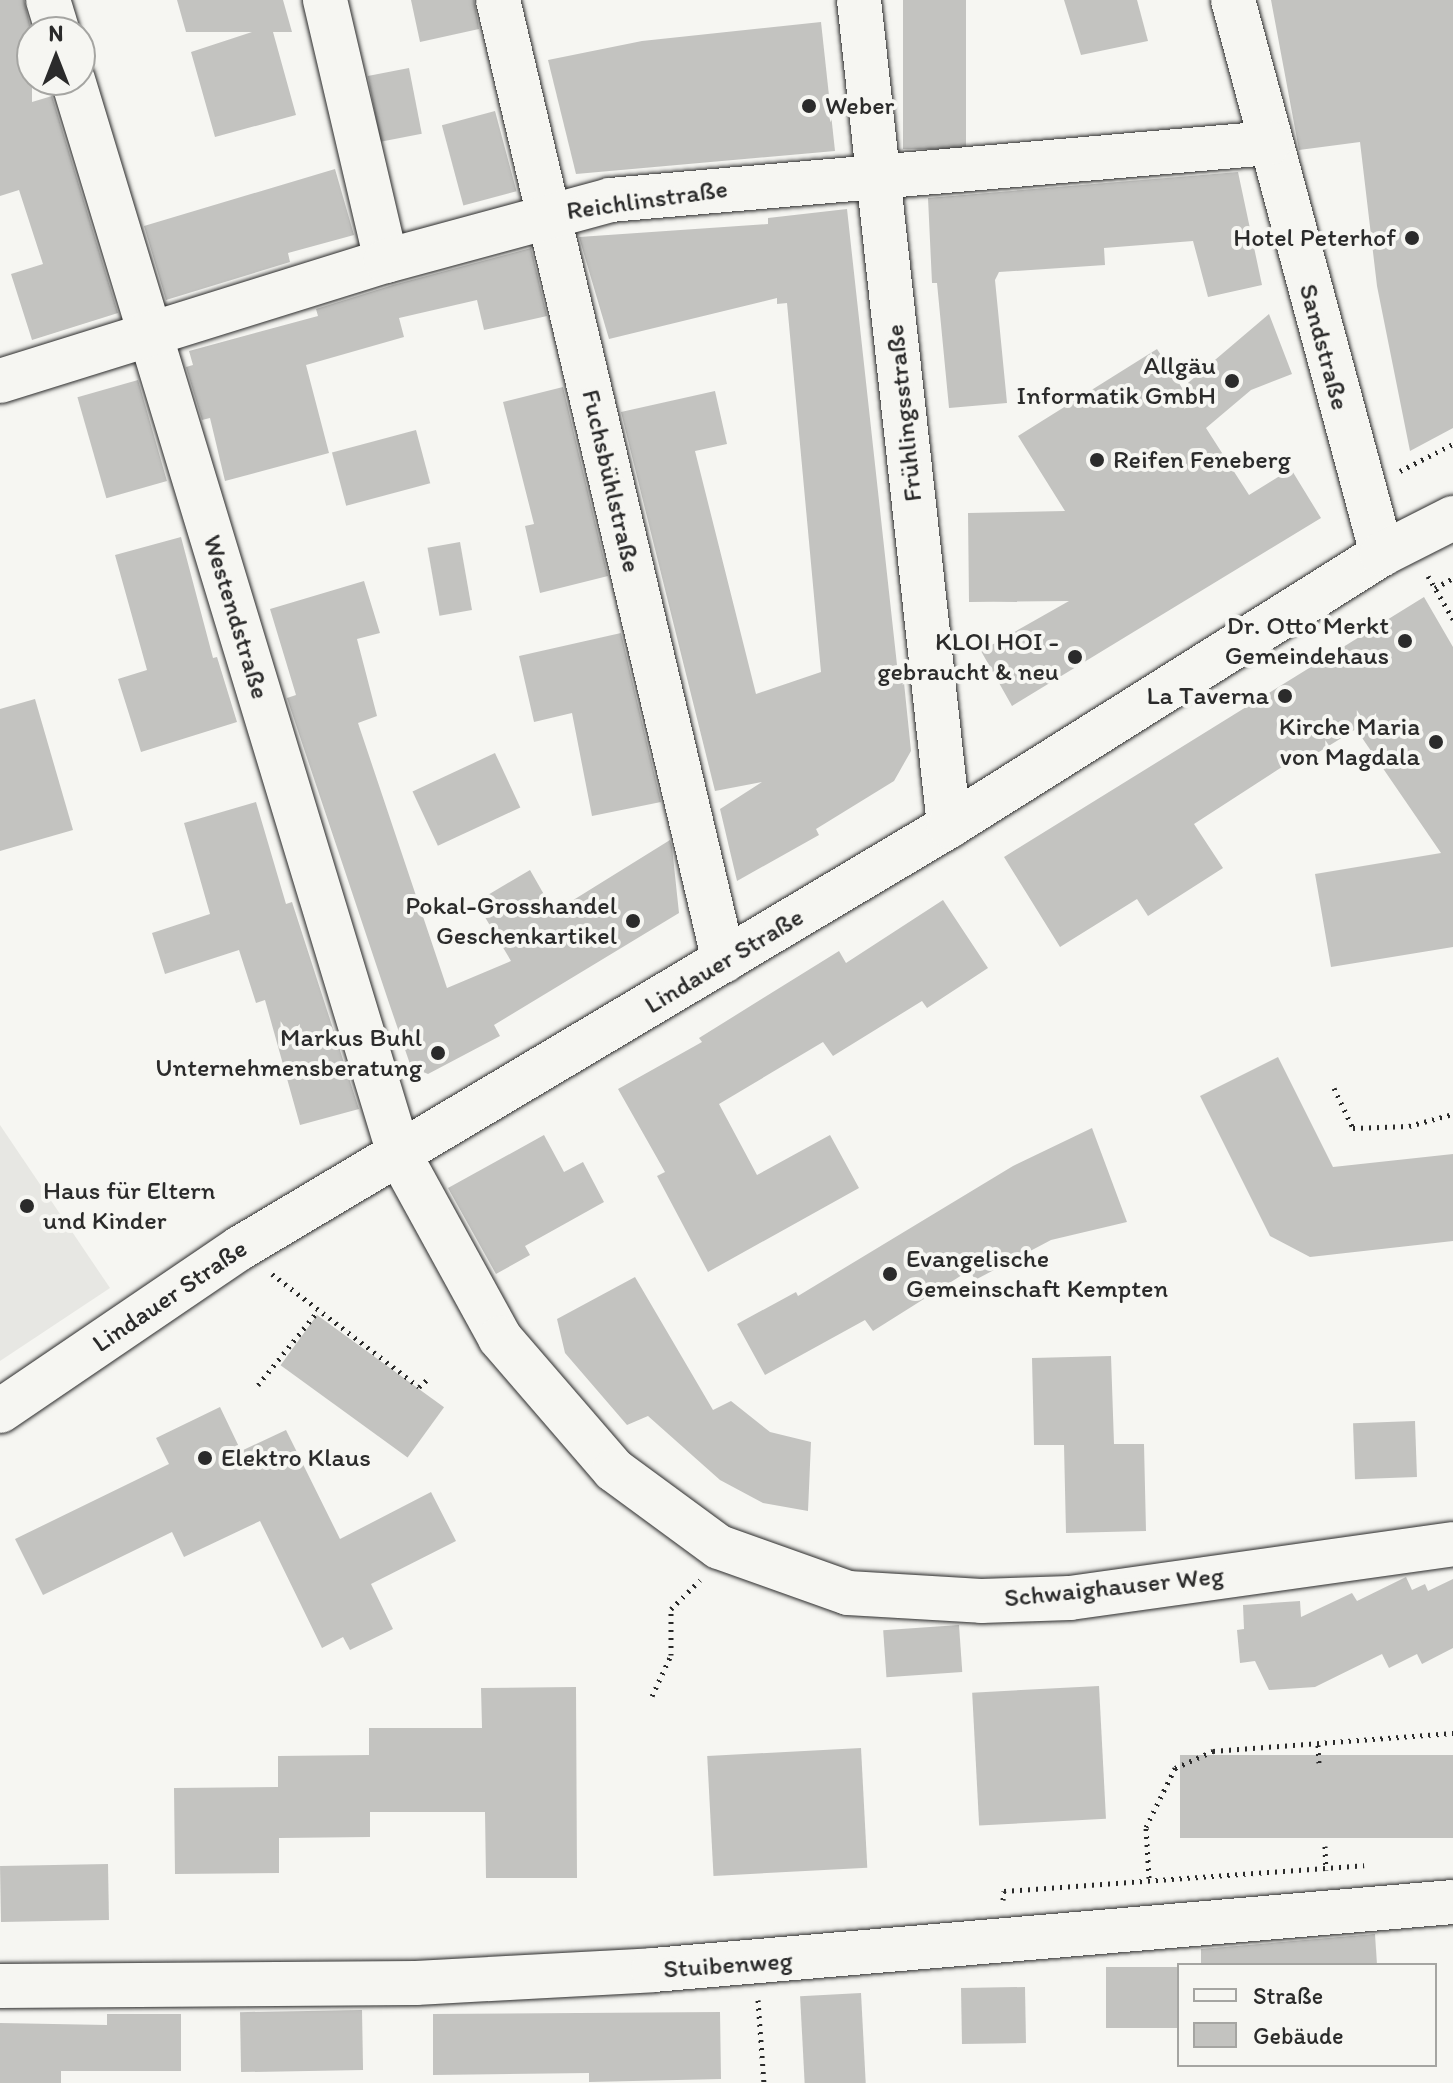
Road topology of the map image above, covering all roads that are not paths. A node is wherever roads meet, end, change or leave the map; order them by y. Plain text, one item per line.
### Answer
1 (325, 0) edge
2 (498, 0) edge
3 (859, 0) edge
4 (1233, 0) edge
5 (78, 96) edge
6 (1269, 143) junction
7 (878, 175) junction
8 (549, 214) junction
9 (386, 261) junction
10 (151, 334) junction
11 (0, 381) edge
12 (1452, 520) edge
13 (1382, 554) junction
14 (949, 826) junction
15 (724, 961) junction
16 (399, 1154) junction
17 (0, 1411) edge
18 (1453, 1544) edge
19 (1453, 1902) edge
20 (0, 1986) edge

1 - 9 street
2 - 8 street, Fuchsbühlstraße
3 - 7 street, Frühlingsstraße
4 - 6 street, Sandstraße
5 - 10 street, Westendstraße
6 - 7 street, Reichlinstraße
6 - 13 street, Sandstraße
7 - 8 street, Reichlinstraße
7 - 14 street, Frühlingsstraße
8 - 9 street, Reichlinstraße
8 - 15 street, Fuchsbühlstraße
9 - 10 street, Reichlinstraße
10 - 11 street, Reichlinstraße
10 - 16 street, Westendstraße
12 - 13 street, Lindauer Straße
13 - 14 street, Lindauer Straße
14 - 15 street, Lindauer Straße
15 - 16 street, Lindauer Straße
16 - 17 street, Lindauer Straße
16 - 18 street, Schwaighauser Weg
19 - 20 street, Stuibenweg

